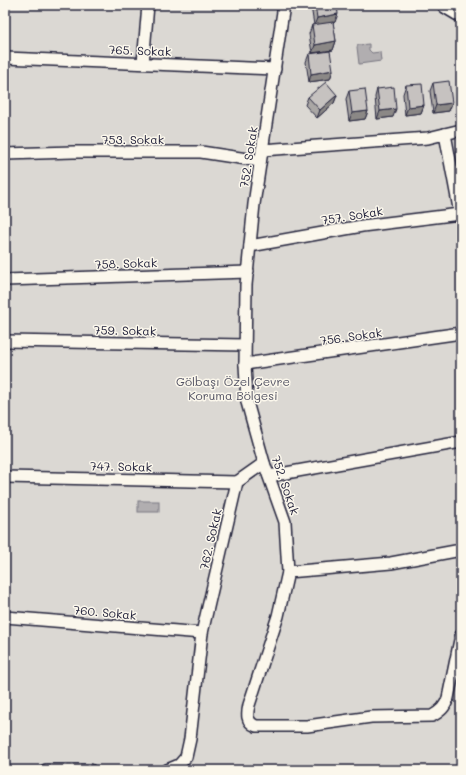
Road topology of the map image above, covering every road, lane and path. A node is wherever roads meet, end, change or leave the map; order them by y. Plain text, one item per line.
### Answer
1 (148, 5) edge
2 (284, 5) edge
3 (446, 5) edge
4 (461, 14) edge
5 (5, 58) edge
6 (143, 63) junction
7 (275, 69) junction
8 (461, 130) edge
9 (445, 134) junction
10 (5, 154) edge
11 (261, 156) junction
12 (460, 217) edge
13 (250, 246) junction
14 (248, 272) junction
15 (5, 280) edge
16 (461, 333) edge
17 (5, 341) edge
18 (245, 345) junction
19 (245, 364) junction
20 (461, 442) edge
21 (264, 463) junction
22 (269, 476) junction
23 (5, 477) edge
24 (237, 482) junction
25 (461, 550) edge
26 (288, 572) junction
27 (5, 617) edge
28 (202, 633) junction
29 (461, 635) edge
30 (46, 770) edge
31 (90, 770) edge
32 (167, 770) edge

1 - 6 street
2 - 7 street, 752. Sokak
3 - 4 main road
5 - 6 street, 765. Sokak
6 - 7 street, 765. Sokak
7 - 11 street, 752. Sokak
8 - 9 street, 753. Sokak
9 - 11 street, 753. Sokak
9 - 12 street
10 - 11 street, 753. Sokak
11 - 13 street, 752. Sokak
12 - 13 street, 757. Sokak
13 - 14 street, 752. Sokak
14 - 15 street, 758. Sokak
14 - 18 street, 752. Sokak
16 - 19 street, 756. Sokak
17 - 18 street, 759. Sokak
18 - 19 street, 752. Sokak
19 - 21 street, 752. Sokak
20 - 22 street
21 - 22 street, 752. Sokak
21 - 24 street
22 - 26 street, 752. Sokak
23 - 24 street, 747. Sokak
24 - 28 street, 762. Sokak
25 - 26 street
26 - 29 street, 752. Sokak
27 - 28 street, 760. Sokak
28 - 32 street, 762. Sokak
30 - 31 street

